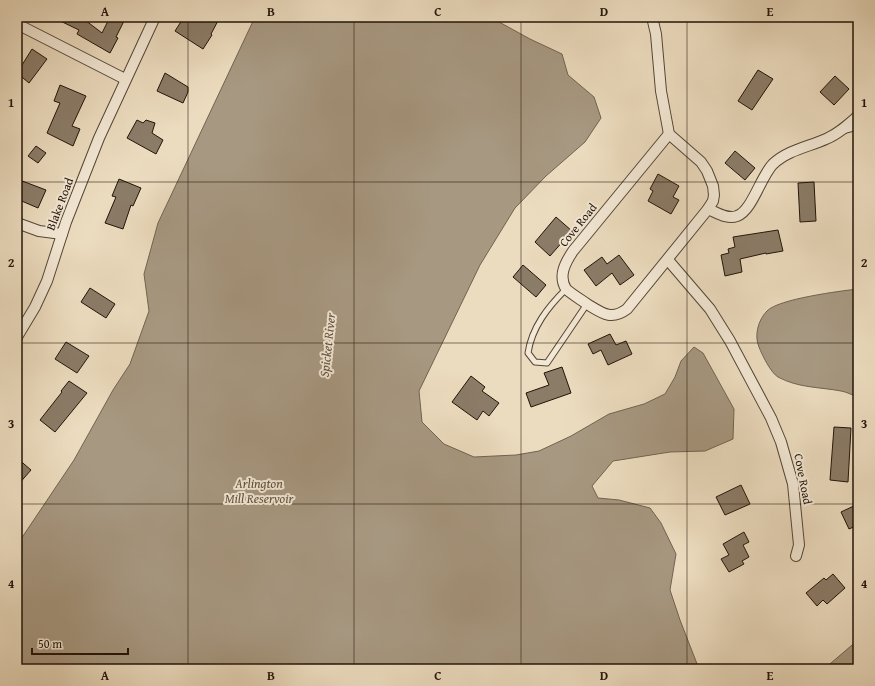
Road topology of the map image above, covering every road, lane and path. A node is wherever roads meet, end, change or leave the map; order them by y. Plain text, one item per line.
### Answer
1 (19, 17) edge
2 (155, 17) edge
3 (652, 17) edge
4 (17, 23) edge
5 (125, 79) junction
6 (858, 116) edge
7 (858, 127) edge
8 (840, 132) junction
9 (669, 134) junction
10 (708, 208) junction
11 (17, 223) edge
12 (62, 234) junction
13 (668, 260) junction
14 (566, 289) junction
15 (587, 304) junction
16 (17, 337) edge
17 (796, 556) dead end

1 - 4 street
2 - 5 street, Blake Road
3 - 9 street
4 - 5 street
5 - 12 street, Blake Road
6 - 8 street
7 - 8 lane
8 - 10 street
9 - 10 street
9 - 14 street, Cove Road
10 - 13 street
11 - 12 street
12 - 16 street, Blake Road
13 - 15 street
13 - 17 street, Cove Road
14 - 15 street
14 - 15 lane

